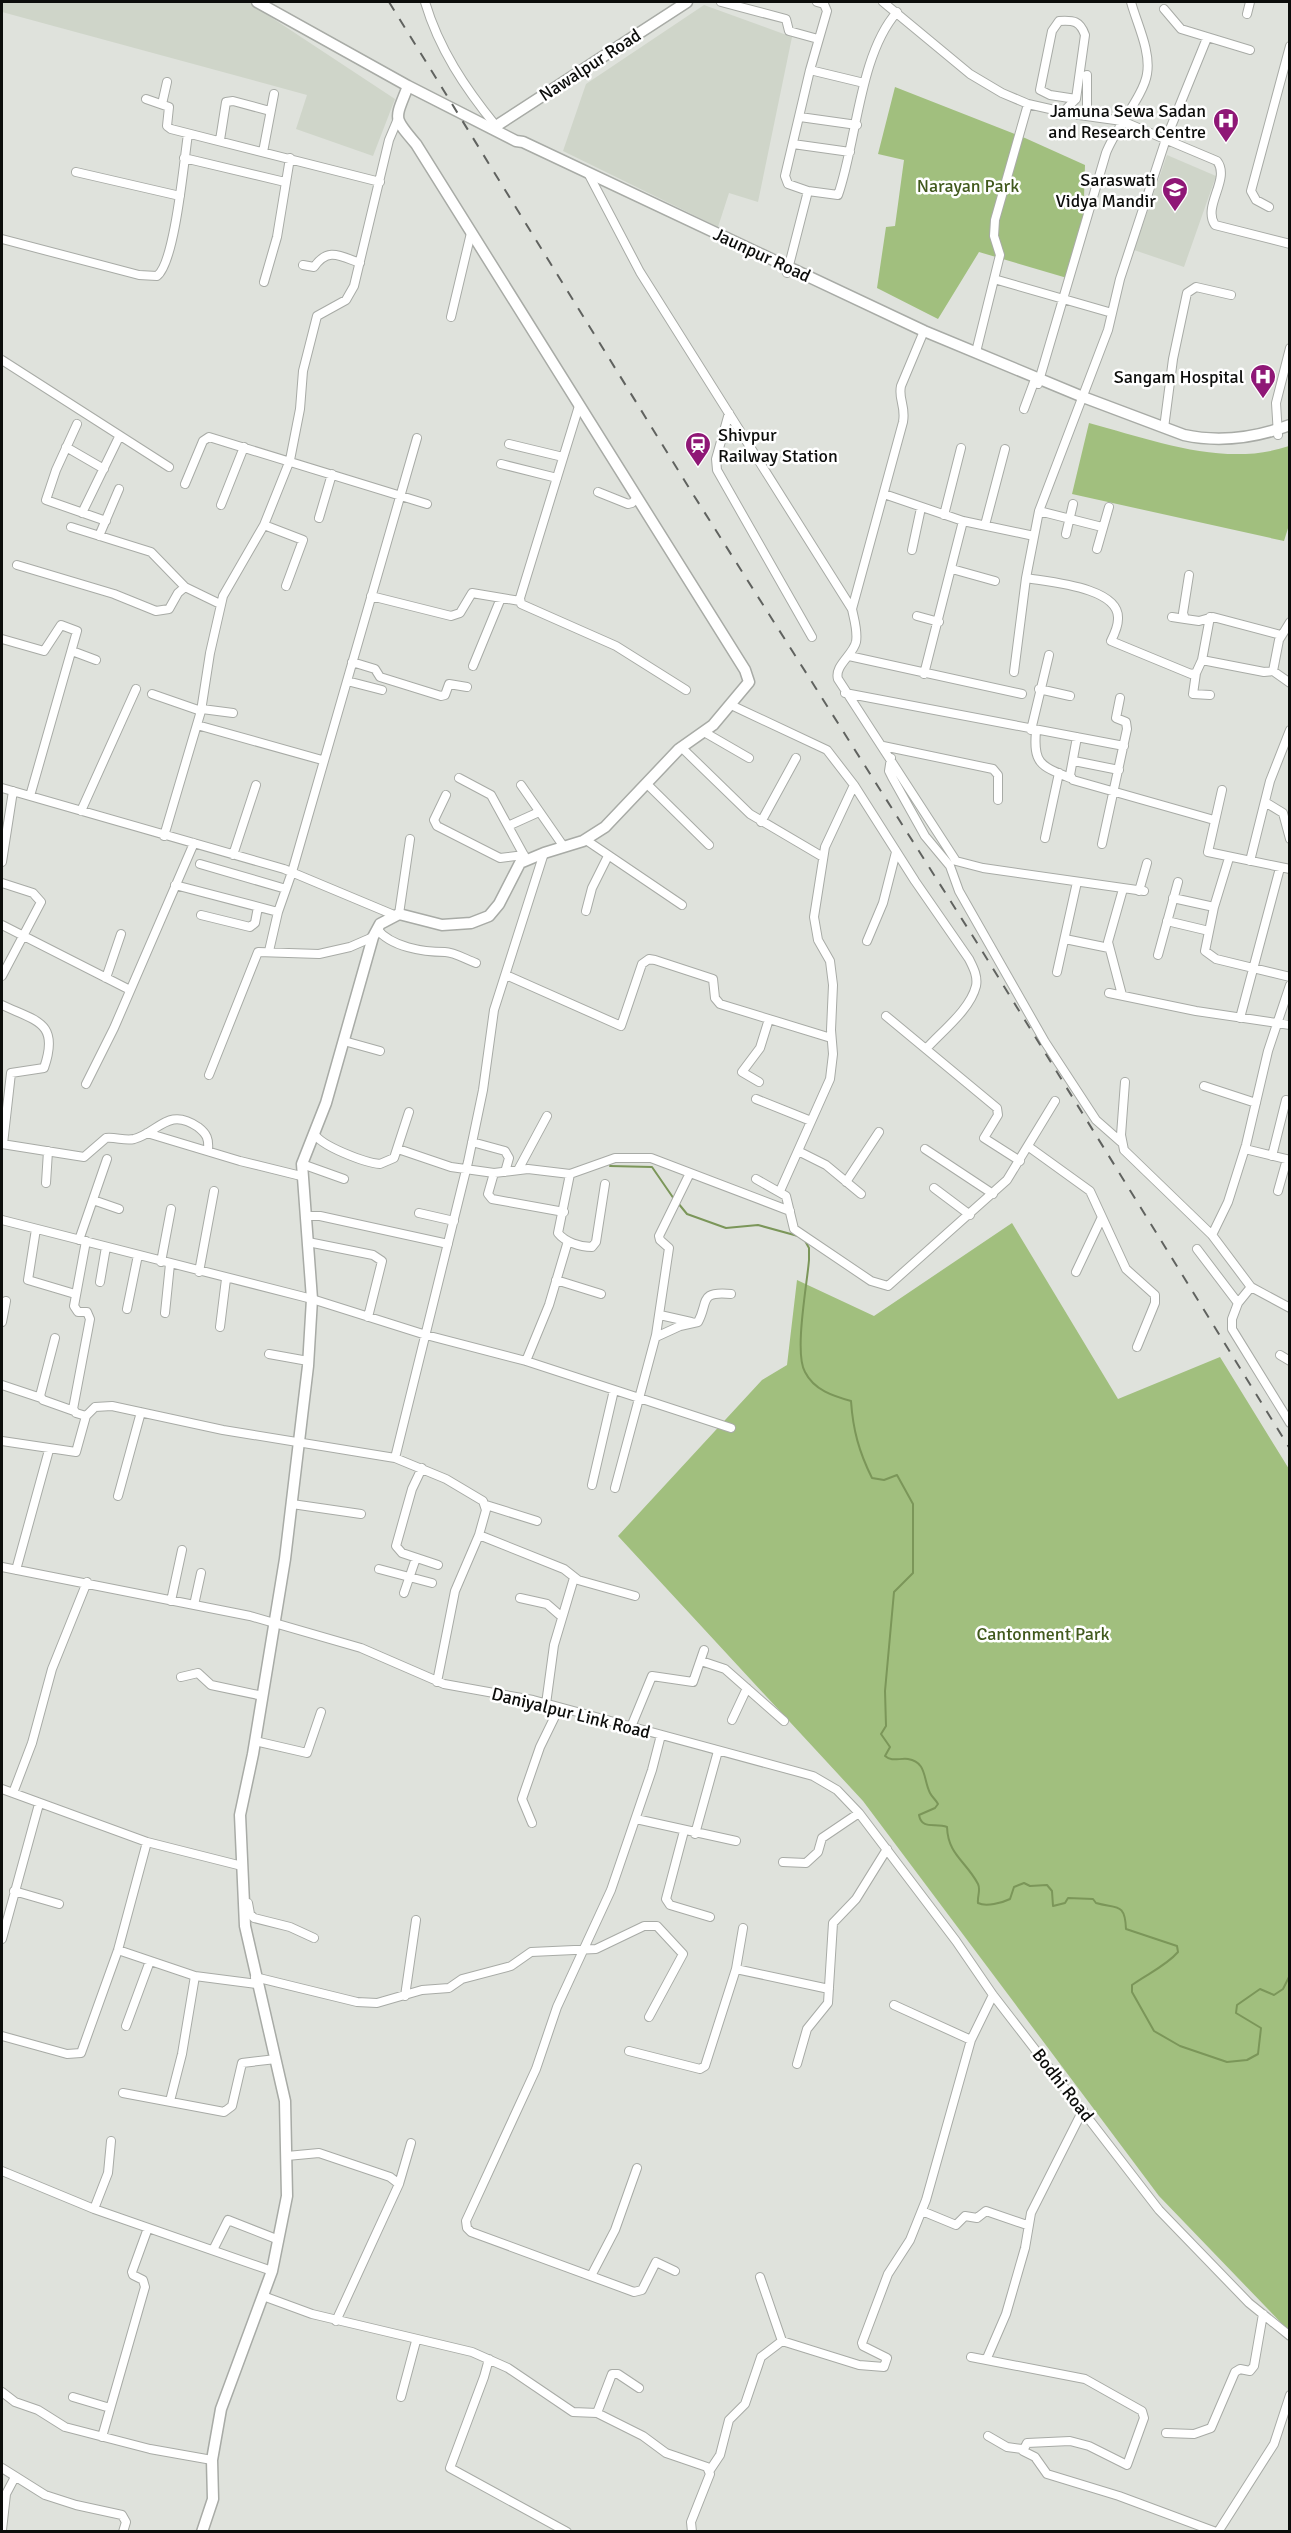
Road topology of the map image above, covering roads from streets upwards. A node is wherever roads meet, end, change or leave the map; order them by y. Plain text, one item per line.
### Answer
1 (425, 2) edge
2 (687, 2) edge
3 (721, 2) edge
4 (817, 2) edge
5 (883, 2) edge
6 (1131, 2) edge
7 (1250, 2) edge
8 (263, 4) edge
9 (1164, 9) dead end
10 (897, 12) junction
11 (1247, 14) dead end
12 (1206, 38) junction
13 (818, 39) junction
14 (1290, 46) edge
15 (1250, 50) dead end
16 (810, 70) junction
17 (1087, 75) dead end
18 (167, 82) dead end
19 (864, 83) junction
20 (408, 86) junction
21 (274, 94) dead end
22 (146, 99) dead end
23 (1076, 99) junction
24 (162, 104) junction
25 (1028, 104) junction
26 (270, 111) junction
27 (1063, 112) junction
28 (1087, 116) junction
29 (800, 117) junction
30 (397, 121) junction
31 (1122, 121) junction
32 (857, 125) junction
33 (494, 127) junction
34 (188, 134) junction
35 (1167, 139) junction
36 (220, 140) junction
37 (793, 144) junction
38 (263, 152) junction
39 (850, 152) junction
40 (184, 158) junction
41 (290, 158) junction
42 (76, 172) dead end
43 (590, 177) junction
44 (285, 182) junction
45 (380, 182) junction
46 (808, 191) junction
47 (180, 196) junction
48 (1269, 207) dead end
49 (471, 232) junction
50 (2, 239) edge
51 (1290, 244) edge
52 (360, 263) junction
53 (303, 265) dead end
54 (788, 271) junction
55 (994, 279) junction
56 (264, 282) dead end
57 (1231, 295) dead end
58 (1064, 298) junction
59 (1112, 313) junction
60 (451, 317) dead end
61 (922, 333) junction
62 (1290, 348) edge
63 (976, 352) junction
64 (2, 360) edge
65 (1037, 382) junction
66 (1082, 400) junction
67 (579, 406) junction
68 (1024, 409) dead end
69 (729, 414) junction
70 (77, 424) dead end
71 (1290, 425) edge
72 (1164, 428) junction
73 (1290, 431) edge
74 (1278, 432) junction
75 (119, 437) junction
76 (417, 438) dead end
77 (509, 444) dead end
78 (66, 447) junction
79 (244, 447) junction
80 (961, 448) dead end
81 (1005, 449) dead end
82 (563, 457) junction
83 (290, 460) junction
84 (501, 464) dead end
85 (169, 467) dead end
86 (104, 469) junction
87 (332, 474) junction
88 (557, 478) junction
89 (185, 484) dead end
90 (119, 489) dead end
91 (598, 492) dead end
92 (884, 494) junction
93 (399, 495) junction
94 (637, 498) junction
95 (427, 504) dead end
96 (1073, 504) dead end
97 (220, 505) dead end
98 (1109, 507) dead end
99 (921, 508) junction
100 (1040, 511) junction
101 (82, 513) junction
102 (944, 515) junction
103 (319, 518) dead end
104 (1070, 519) junction
105 (106, 521) junction
106 (963, 521) junction
107 (264, 525) junction
108 (985, 525) junction
109 (71, 527) dead end
110 (1102, 527) junction
111 (1066, 534) dead end
112 (99, 536) junction
113 (1034, 536) junction
114 (1097, 549) dead end
115 (912, 550) dead end
116 (17, 566) dead end
117 (952, 569) junction
118 (1189, 575) dead end
119 (1026, 578) junction
120 (995, 581) dead end
121 (286, 586) dead end
122 (185, 587) junction
123 (371, 596) junction
124 (501, 598) junction
125 (520, 601) junction
126 (220, 604) junction
127 (852, 609) junction
128 (917, 616) dead end
129 (1172, 617) dead end
130 (1210, 617) junction
131 (1185, 619) junction
132 (939, 622) junction
133 (1290, 622) edge
134 (1285, 633) edge
135 (812, 637) dead end
136 (2, 639) edge
137 (72, 651) junction
138 (1049, 655) dead end
139 (849, 656) junction
140 (96, 660) dead end
141 (1202, 660) junction
142 (352, 662) junction
143 (473, 666) dead end
144 (1014, 672) dead end
145 (1273, 672) junction
146 (1196, 673) junction
147 (924, 674) junction
148 (347, 681) junction
149 (1290, 683) edge
150 (467, 687) dead end
151 (136, 689) dead end
152 (1039, 689) junction
153 (382, 690) dead end
154 (686, 690) dead end
155 (845, 693) junction
156 (152, 694) dead end
157 (1022, 694) dead end
158 (1210, 695) dead end
159 (1070, 696) dead end
160 (1120, 698) dead end
161 (731, 705) junction
162 (202, 710) junction
163 (232, 713) dead end
164 (197, 725) junction
165 (1034, 730) junction
166 (1290, 730) edge
167 (704, 732) junction
168 (1077, 737) junction
169 (883, 746) junction
170 (1124, 746) junction
171 (681, 747) junction
172 (749, 758) dead end
173 (795, 758) dead end
174 (891, 758) junction
175 (322, 760) junction
176 (1074, 761) junction
177 (1119, 770) junction
178 (1059, 773) junction
179 (459, 778) dead end
180 (1070, 778) junction
181 (648, 784) junction
182 (256, 785) dead end
183 (521, 785) dead end
184 (854, 785) junction
185 (2, 788) edge
186 (1222, 790) dead end
187 (13, 791) junction
188 (1114, 792) junction
189 (446, 795) dead end
190 (30, 796) junction
191 (998, 800) dead end
192 (1265, 802) junction
193 (81, 811) junction
194 (539, 812) junction
195 (1288, 816) edge
196 (1214, 820) junction
197 (761, 822) junction
198 (508, 826) junction
199 (164, 836) junction
200 (1045, 838) dead end
201 (410, 839) dead end
202 (1290, 839) edge
203 (586, 840) junction
204 (194, 843) junction
205 (1102, 844) dead end
206 (709, 845) dead end
207 (564, 847) junction
208 (896, 852) junction
209 (544, 853) junction
210 (233, 855) junction
211 (608, 856) junction
212 (525, 857) junction
213 (823, 857) junction
214 (1229, 858) junction
215 (1251, 861) junction
216 (2, 862) edge
217 (1147, 863) dead end
218 (200, 864) dead end
219 (1280, 867) junction
220 (1290, 869) edge
221 (292, 872) junction
222 (1077, 882) junction
223 (1178, 882) dead end
224 (2, 883) edge
225 (175, 885) junction
226 (1123, 888) junction
227 (285, 889) junction
228 (1173, 898) junction
229 (682, 905) dead end
230 (258, 907) junction
231 (1214, 907) junction
232 (586, 911) dead end
233 (278, 912) junction
234 (397, 914) junction
235 (201, 915) dead end
236 (1167, 921) junction
237 (2, 926) edge
238 (1209, 931) junction
239 (375, 933) junction
240 (121, 934) dead end
241 (24, 935) junction
242 (1065, 939) junction
243 (867, 941) dead end
244 (1109, 948) junction
245 (269, 951) junction
246 (1158, 955) dead end
247 (476, 963) dead end
248 (1255, 968) junction
249 (1057, 972) dead end
250 (506, 975) junction
251 (2, 976) edge
252 (1290, 976) edge
253 (106, 978) junction
254 (1290, 984) edge
255 (130, 990) junction
256 (1109, 993) dead end
257 (1122, 995) junction
258 (2, 1005) edge
259 (886, 1016) dead end
260 (1240, 1018) junction
261 (769, 1019) junction
262 (1278, 1024) junction
263 (1290, 1025) edge
264 (831, 1038) junction
265 (344, 1041) junction
266 (926, 1049) junction
267 (380, 1051) dead end
268 (209, 1075) dead end
269 (759, 1082) dead end
270 (1125, 1082) dead end
271 (86, 1084) dead end
272 (1204, 1086) dead end
273 (756, 1099) dead end
274 (1286, 1100) dead end
275 (1055, 1101) dead end
276 (1256, 1103) junction
277 (409, 1112) dead end
278 (547, 1116) dead end
279 (811, 1122) junction
280 (879, 1132) dead end
281 (147, 1133) junction
282 (314, 1133) junction
283 (472, 1142) junction
284 (1121, 1142) junction
285 (2, 1144) edge
286 (1029, 1146) junction
287 (398, 1149) junction
288 (925, 1149) dead end
289 (1245, 1149) junction
290 (208, 1150) junction
291 (48, 1151) junction
292 (798, 1151) junction
293 (1272, 1156) junction
294 (107, 1159) dead end
295 (1288, 1160) edge
296 (1020, 1161) junction
297 (302, 1164) junction
298 (519, 1170) junction
299 (466, 1171) junction
300 (505, 1172) junction
301 (494, 1173) junction
302 (690, 1173) junction
303 (570, 1174) junction
304 (301, 1176) junction
305 (344, 1179) dead end
306 (756, 1179) dead end
307 (846, 1182) junction
308 (46, 1183) dead end
309 (605, 1184) dead end
310 (934, 1188) dead end
311 (214, 1191) dead end
312 (780, 1191) junction
313 (1278, 1191) dead end
314 (861, 1194) dead end
315 (993, 1194) junction
316 (93, 1200) junction
317 (119, 1209) dead end
318 (171, 1209) dead end
319 (790, 1211) junction
320 (564, 1212) junction
321 (419, 1213) dead end
322 (970, 1215) junction
323 (305, 1216) junction
324 (1102, 1217) junction
325 (2, 1220) edge
326 (454, 1221) junction
327 (36, 1229) junction
328 (1212, 1235) junction
329 (82, 1240) junction
330 (568, 1241) junction
331 (308, 1242) junction
332 (448, 1244) junction
333 (106, 1246) junction
334 (1197, 1249) dead end
335 (138, 1255) junction
336 (161, 1262) junction
337 (170, 1264) junction
338 (199, 1272) junction
339 (1076, 1272) dead end
340 (226, 1279) junction
341 (556, 1280) junction
342 (100, 1282) dead end
343 (1251, 1287) junction
344 (601, 1293) dead end
345 (75, 1294) junction
346 (731, 1294) dead end
347 (312, 1299) junction
348 (2, 1303) edge
349 (1238, 1303) junction
350 (1290, 1308) edge
351 (127, 1309) dead end
352 (165, 1313) dead end
353 (660, 1315) junction
354 (368, 1317) junction
355 (2, 1322) edge
356 (696, 1323) junction
357 (220, 1327) dead end
358 (426, 1335) junction
359 (656, 1337) junction
360 (55, 1338) dead end
361 (1137, 1347) dead end
362 (269, 1354) dead end
363 (1280, 1355) dead end
364 (308, 1361) junction
365 (526, 1361) junction
366 (1290, 1361) edge
367 (2, 1385) edge
368 (614, 1390) junction
369 (639, 1397) junction
370 (41, 1398) junction
371 (74, 1411) junction
372 (141, 1412) junction
373 (86, 1416) junction
374 (1290, 1423) edge
375 (731, 1428) dead end
376 (2, 1441) edge
377 (299, 1444) junction
378 (50, 1450) junction
379 (396, 1458) junction
380 (422, 1468) junction
381 (592, 1485) dead end
382 (615, 1488) dead end
383 (118, 1496) dead end
384 (292, 1504) junction
385 (486, 1505) junction
386 (361, 1514) dead end
387 (537, 1521) dead end
388 (479, 1535) junction
389 (182, 1550) dead end
390 (416, 1558) junction
391 (438, 1565) dead end
392 (2, 1567) edge
393 (379, 1569) dead end
394 (16, 1570) junction
395 (201, 1573) dead end
396 (409, 1577) junction
397 (574, 1578) junction
398 (87, 1582) junction
399 (432, 1583) dead end
400 (404, 1593) dead end
401 (635, 1596) dead end
402 (520, 1598) dead end
403 (171, 1601) junction
404 (194, 1605) junction
405 (562, 1617) junction
406 (275, 1624) junction
407 (704, 1650) dead end
408 (701, 1661) junction
409 (181, 1677) dead end
410 (437, 1682) junction
411 (747, 1688) junction
412 (263, 1696) junction
413 (546, 1704) junction
414 (559, 1708) junction
415 (321, 1712) dead end
416 (732, 1720) dead end
417 (784, 1721) dead end
418 (631, 1727) junction
419 (661, 1735) junction
420 (255, 1741) junction
421 (718, 1751) junction
422 (2, 1789) edge
423 (13, 1793) junction
424 (39, 1804) junction
425 (859, 1813) junction
426 (636, 1819) junction
427 (532, 1822) dead end
428 (684, 1831) junction
429 (695, 1834) junction
430 (736, 1841) dead end
431 (147, 1842) junction
432 (889, 1851) junction
433 (783, 1862) dead end
434 (242, 1866) junction
435 (243, 1890) junction
436 (14, 1891) junction
437 (59, 1904) dead end
438 (710, 1917) dead end
439 (416, 1920) dead end
440 (743, 1928) dead end
441 (314, 1938) dead end
442 (2, 1939) edge
443 (586, 1947) junction
444 (118, 1950) junction
445 (150, 1961) junction
446 (736, 1969) junction
447 (195, 1976) junction
448 (256, 1980) junction
449 (829, 1989) junction
450 (993, 1995) junction
451 (405, 1996) junction
452 (894, 2005) dead end
453 (649, 2016) dead end
454 (126, 2026) dead end
455 (2, 2036) edge
456 (971, 2040) junction
457 (629, 2050) dead end
458 (276, 2060) junction
459 (798, 2064) dead end
460 (123, 2093) dead end
461 (170, 2101) junction
462 (1083, 2110) junction
463 (111, 2141) dead end
464 (411, 2143) dead end
465 (287, 2156) junction
466 (637, 2168) dead end
467 (2, 2171) edge
468 (399, 2184) junction
469 (94, 2209) junction
470 (922, 2211) junction
471 (1028, 2224) junction
472 (148, 2228) junction
473 (279, 2240) junction
474 (213, 2250) junction
475 (272, 2271) junction
476 (675, 2271) dead end
477 (591, 2276) junction
478 (760, 2277) dead end
479 (263, 2295) junction
480 (1263, 2314) junction
481 (336, 2321) junction
482 (1290, 2336) edge
483 (416, 2340) junction
484 (782, 2341) junction
485 (971, 2357) dead end
486 (987, 2358) junction
487 (489, 2359) junction
488 (639, 2388) dead end
489 (2, 2392) edge
490 (1290, 2395) edge
491 (73, 2397) dead end
492 (400, 2397) dead end
493 (110, 2408) junction
494 (597, 2413) junction
495 (1166, 2433) dead end
496 (988, 2436) dead end
497 (102, 2437) junction
498 (1022, 2449) junction
499 (212, 2460) junction
500 (2, 2468) edge
501 (710, 2470) junction
502 (15, 2477) junction
503 (2, 2530) edge
504 (123, 2532) edge
505 (202, 2532) edge
506 (567, 2532) edge
507 (692, 2532) edge
508 (1217, 2532) edge

1 - 33 street
2 - 33 street, Nawalpur Road
3 - 13 street
4 - 13 street
5 - 10 street
6 - 31 street
7 - 11 street
8 - 20 street
9 - 12 street
10 - 19 street
10 - 25 street
12 - 15 street
12 - 35 street
13 - 16 street
14 - 48 street
16 - 19 street
16 - 29 street
17 - 28 street
18 - 24 street
19 - 32 street
20 - 30 street
20 - 33 street
21 - 26 street
22 - 24 street
23 - 23 street
23 - 27 street
24 - 34 street
25 - 27 street
25 - 55 street
26 - 36 street
26 - 38 street
27 - 28 street
28 - 31 street
29 - 32 street
29 - 37 street
30 - 45 street
30 - 49 street
31 - 35 street
31 - 58 street
32 - 39 street
33 - 43 street
34 - 36 street
34 - 40 street
35 - 51 street
35 - 59 street
36 - 38 street
37 - 39 street
37 - 46 street
38 - 41 street
39 - 46 street
40 - 44 street
40 - 47 street
41 - 44 street
41 - 45 street
42 - 47 street
43 - 54 street
43 - 69 street
44 - 56 street
45 - 52 street
46 - 54 street
47 - 50 street
49 - 60 street
49 - 67 street
52 - 53 street
52 - 83 street
54 - 61 street
55 - 58 street
55 - 63 street
57 - 72 street
58 - 59 street
58 - 65 street
59 - 66 street
61 - 63 street
61 - 65 street
61 - 92 street
62 - 74 street
63 - 65 street
64 - 75 street
65 - 66 street
65 - 68 street
66 - 72 street
66 - 74 street
66 - 100 street
67 - 82 street
67 - 94 street
69 - 127 street
69 - 135 street
70 - 78 street
71 - 74 street
72 - 74 street
73 - 74 street
75 - 85 street
75 - 86 street
76 - 93 street
77 - 82 street
78 - 86 street
78 - 101 street
79 - 83 street
79 - 89 street
79 - 97 street
80 - 102 street
81 - 108 street
82 - 88 street
83 - 87 street
83 - 107 street
84 - 88 street
86 - 101 street
87 - 93 street
87 - 103 street
88 - 125 street
90 - 105 street
91 - 94 street
92 - 99 street
92 - 127 street
93 - 95 street
93 - 123 street
94 - 161 street
96 - 104 street
98 - 110 street
99 - 102 street
99 - 115 street
100 - 104 street
100 - 113 street
101 - 105 street
102 - 106 street
104 - 110 street
104 - 111 street
105 - 112 street
106 - 108 street
106 - 117 street
107 - 121 street
107 - 126 street
108 - 113 street
109 - 112 street
110 - 114 street
112 - 122 street
113 - 119 street
116 - 122 street
117 - 120 street
117 - 132 street
118 - 131 street
119 - 144 street
119 - 146 street
122 - 126 street
123 - 124 street
123 - 142 street
124 - 125 street
124 - 143 street
125 - 154 street
126 - 162 street
127 - 139 street
128 - 132 street
129 - 131 street
130 - 131 street
130 - 134 street
130 - 141 street
132 - 147 street
133 - 134 street
134 - 145 street
136 - 137 street
137 - 140 street
137 - 190 street
138 - 152 street
139 - 147 street
139 - 155 street
141 - 145 street
141 - 146 street
142 - 148 street
142 - 150 street
145 - 149 street
146 - 158 street
147 - 157 street
148 - 153 street
148 - 175 street
151 - 193 street
152 - 159 street
152 - 165 street
155 - 165 street
155 - 169 street
156 - 162 street
160 - 170 street
161 - 167 street
161 - 184 street
162 - 163 street
162 - 164 street
164 - 175 street
164 - 199 street
165 - 168 street
165 - 178 street
166 - 192 street
167 - 171 street
167 - 172 street
168 - 170 street
168 - 176 street
169 - 174 street
169 - 191 street
170 - 177 street
171 - 181 street
171 - 197 street
173 - 197 street
174 - 222 street
174 - 284 street
175 - 221 street
176 - 177 street
176 - 180 street
177 - 188 street
178 - 180 street
178 - 200 street
179 - 198 street
180 - 188 street
181 - 203 street
181 - 206 street
182 - 210 street
183 - 194 street
184 - 208 street
184 - 213 street
185 - 187 street
186 - 196 street
187 - 190 street
187 - 216 street
188 - 196 street
188 - 205 street
189 - 212 street
190 - 193 street
192 - 195 street
192 - 215 street
193 - 199 street
194 - 198 street
194 - 207 street
195 - 202 street
196 - 214 street
197 - 213 street
198 - 212 street
199 - 204 street
201 - 234 street
203 - 207 street
203 - 211 street
204 - 210 street
204 - 225 street
207 - 209 street
208 - 243 street
208 - 266 street
209 - 212 street
209 - 250 street
210 - 221 street
211 - 229 street
211 - 232 street
212 - 234 street
213 - 264 street
214 - 215 street
214 - 231 street
215 - 219 street
217 - 226 street
218 - 227 street
219 - 220 street
219 - 248 street
221 - 227 street
221 - 234 street
222 - 226 street
222 - 242 street
223 - 228 street
224 - 241 street
225 - 230 street
225 - 255 street
226 - 244 street
227 - 233 street
228 - 231 street
228 - 236 street
230 - 233 street
230 - 235 street
231 - 238 street
233 - 245 street
234 - 239 street
236 - 238 street
236 - 246 street
237 - 241 street
238 - 248 street
239 - 245 street
239 - 247 street
239 - 265 street
240 - 253 street
241 - 251 street
241 - 253 street
242 - 244 street
242 - 249 street
244 - 257 street
245 - 268 street
248 - 252 street
248 - 260 street
250 - 261 street
250 - 283 street
253 - 255 street
254 - 262 street
255 - 271 street
256 - 257 street
257 - 260 street
258 - 285 street
259 - 266 street
260 - 262 street
261 - 264 street
261 - 269 street
262 - 263 street
262 - 276 street
264 - 279 street
265 - 267 street
265 - 282 street
266 - 296 street
270 - 284 street
272 - 276 street
273 - 279 street
274 - 293 street
275 - 286 street
276 - 289 street
277 - 287 street
278 - 298 street
279 - 292 street
280 - 307 street
281 - 290 street
281 - 290 street
281 - 291 street
282 - 287 street
282 - 297 street
283 - 299 street
283 - 300 street
284 - 328 street
285 - 291 street
286 - 296 street
286 - 324 street
287 - 299 street
288 - 315 street
289 - 293 street
289 - 328 street
290 - 304 street
291 - 308 street
292 - 307 street
292 - 312 street
293 - 295 street
294 - 316 street
295 - 313 street
296 - 315 street
297 - 304 street
297 - 305 street
298 - 300 street
298 - 303 street
299 - 301 street
299 - 326 street
300 - 301 street
301 - 320 street
302 - 303 street
302 - 319 street
302 - 353 street
303 - 320 street
304 - 323 street
306 - 312 street
307 - 314 street
309 - 330 street
310 - 322 street
311 - 338 street
312 - 319 street
315 - 322 street
316 - 317 street
316 - 329 street
318 - 336 street
319 - 322 street
320 - 330 street
321 - 326 street
323 - 331 street
323 - 332 street
324 - 339 street
324 - 361 street
325 - 327 street
326 - 332 street
327 - 329 street
327 - 345 street
328 - 343 street
329 - 333 street
329 - 345 street
330 - 341 street
331 - 347 street
331 - 354 street
332 - 358 street
333 - 335 street
333 - 342 street
334 - 349 street
335 - 336 street
335 - 351 street
336 - 337 street
337 - 338 street
337 - 352 street
338 - 340 street
340 - 347 street
340 - 357 street
341 - 344 street
341 - 365 street
343 - 349 street
343 - 350 street
345 - 371 street
346 - 356 street
347 - 354 street
347 - 364 street
348 - 355 street
349 - 374 street
353 - 356 street
353 - 359 street
354 - 358 street
356 - 359 street
358 - 365 street
358 - 379 street
359 - 369 street
360 - 370 street
362 - 364 street
363 - 366 street
364 - 377 street
365 - 368 street
367 - 370 street
368 - 369 street
368 - 381 street
369 - 375 street
369 - 382 street
370 - 371 street
371 - 373 street
372 - 373 street
372 - 377 street
372 - 383 street
373 - 378 street
376 - 378 street
377 - 379 street
377 - 384 street
378 - 394 street
379 - 380 street
380 - 385 street
380 - 390 street
384 - 386 street
384 - 406 street
385 - 387 street
385 - 388 street
388 - 397 street
388 - 410 street
389 - 403 street
390 - 391 street
390 - 396 street
392 - 394 street, Daniyalpur Link Road
393 - 396 street
394 - 398 street, Daniyalpur Link Road
395 - 404 street
396 - 399 street
396 - 400 street
397 - 401 street
397 - 405 street
398 - 403 street, Daniyalpur Link Road
398 - 423 street
402 - 405 street
403 - 404 street, Daniyalpur Link Road
404 - 406 street, Daniyalpur Link Road
405 - 413 street
406 - 410 street, Daniyalpur Link Road
406 - 412 street
407 - 408 street
408 - 411 street
408 - 418 street
409 - 412 street
410 - 413 street, Daniyalpur Link Road
411 - 416 street
411 - 417 street
412 - 420 street
413 - 414 street, Daniyalpur Link Road
414 - 418 street, Daniyalpur Link Road
414 - 427 street
415 - 420 street
418 - 419 street, Daniyalpur Link Road
419 - 421 street, Daniyalpur Link Road
419 - 426 street
420 - 434 street
421 - 425 street, Daniyalpur Link Road
421 - 429 street
422 - 423 street
423 - 424 street
424 - 431 street
424 - 436 street
425 - 432 street, Bodhi Road
425 - 433 street
426 - 428 street
426 - 443 street
428 - 429 street
428 - 438 street
429 - 430 street
431 - 434 street
431 - 444 street
432 - 449 street
432 - 450 street, Bodhi Road
434 - 435 street
435 - 441 street
435 - 448 street
436 - 437 street
436 - 442 street
439 - 451 street
440 - 446 street
443 - 451 street
443 - 453 street
443 - 477 street
444 - 445 street
444 - 455 street
445 - 447 street
445 - 454 street
446 - 449 street
446 - 457 street
447 - 448 street
447 - 461 street
448 - 451 street
448 - 458 street
449 - 459 street
450 - 456 street
450 - 462 street, Bodhi Road
452 - 456 street
456 - 470 street
458 - 461 street
458 - 465 street
460 - 461 street
462 - 471 street
462 - 480 street, Bodhi Road
463 - 469 street
464 - 468 street
465 - 468 street
465 - 473 street
466 - 477 street
467 - 469 street
468 - 481 street
469 - 472 street
470 - 471 street
470 - 484 street
471 - 486 street
472 - 474 street
472 - 493 street
473 - 474 street
473 - 475 street
474 - 475 street
475 - 479 street
476 - 477 street
478 - 484 street
479 - 481 street
479 - 499 street
480 - 482 street, Bodhi Road
480 - 495 street
481 - 483 street
483 - 487 street
483 - 492 street
484 - 501 street
485 - 486 street
486 - 498 street
487 - 494 street
487 - 506 street
488 - 494 street
489 - 497 street
490 - 508 street
491 - 493 street
493 - 497 street
494 - 501 street
496 - 498 street
497 - 499 street
498 - 508 street
499 - 505 street
500 - 502 street
501 - 507 street
502 - 503 street
502 - 504 street

